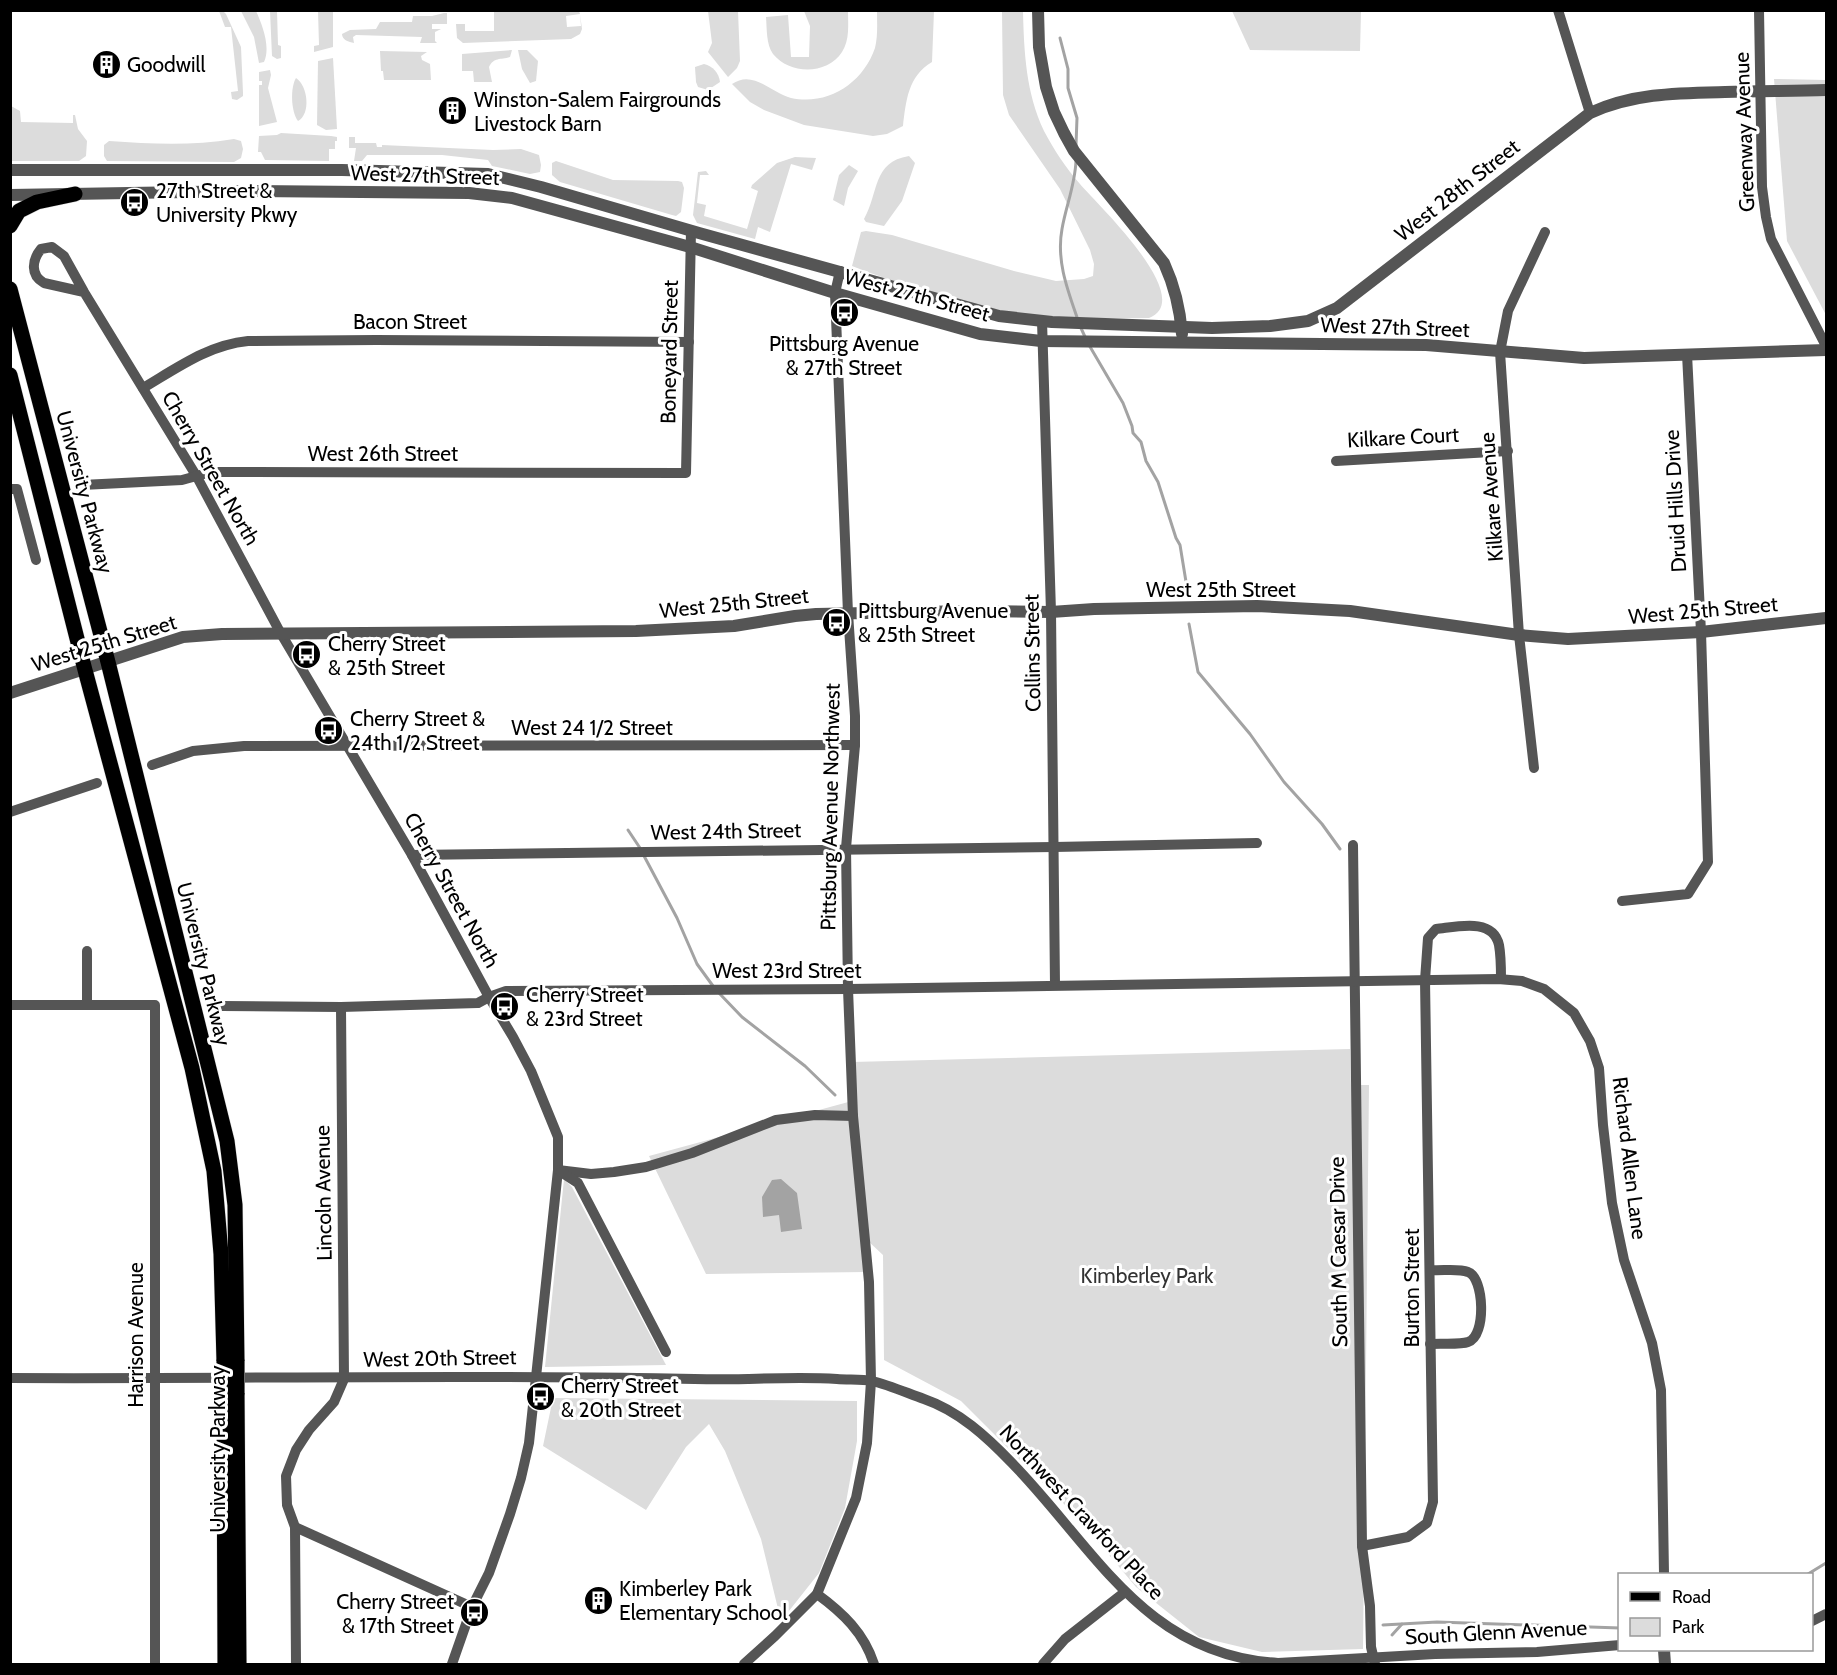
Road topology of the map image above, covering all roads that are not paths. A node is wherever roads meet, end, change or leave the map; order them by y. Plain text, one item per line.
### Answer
1 (1038, 10) edge
2 (1558, 10) edge
3 (1759, 10) edge
4 (1827, 90) edge
5 (1760, 91) junction
6 (1590, 113) junction
7 (10, 170) edge
8 (75, 194) junction
9 (10, 195) edge
10 (10, 226) edge
11 (691, 231) junction
12 (1545, 232) dead end
13 (690, 247) junction
14 (840, 271) junction
15 (10, 289) edge
16 (84, 292) junction
17 (835, 293) junction
18 (1042, 321) junction
19 (1182, 327) junction
20 (1041, 341) junction
21 (689, 342) junction
22 (1183, 342) junction
23 (1827, 348) edge
24 (1500, 352) junction
25 (1687, 354) junction
26 (10, 375) edge
27 (143, 388) junction
28 (1508, 451) junction
29 (1336, 461) dead end
30 (686, 473) joint
31 (197, 477) junction
32 (82, 485) dead end
33 (14, 489) edge
34 (36, 560) dead end
35 (1051, 612) junction
36 (848, 613) junction
37 (1827, 618) edge
38 (280, 632) junction
39 (1701, 632) junction
40 (1520, 635) junction
41 (108, 662) junction
42 (85, 670) junction
43 (10, 693) edge
44 (855, 745) junction
45 (349, 747) junction
46 (152, 765) dead end
47 (1534, 768) dead end
48 (97, 783) dead end
49 (10, 812) edge
50 (1257, 843) dead end
51 (1353, 845) dead end
52 (1054, 848) junction
53 (846, 849) junction
54 (412, 855) junction
55 (1622, 901) dead end
56 (87, 951) dead end
57 (1501, 979) junction
58 (1425, 980) junction
59 (1354, 981) junction
60 (1055, 986) junction
61 (848, 989) junction
62 (489, 997) junction
63 (87, 1004) junction
64 (10, 1005) edge
65 (222, 1006) dead end
66 (341, 1007) junction
67 (853, 1116) junction
68 (558, 1170) junction
69 (1431, 1270) junction
70 (1430, 1344) junction
71 (666, 1352) dead end
72 (230, 1361) junction
73 (535, 1377) junction
74 (10, 1378) edge
75 (154, 1378) junction
76 (344, 1379) junction
77 (871, 1381) junction
78 (231, 1393) junction
79 (295, 1527) junction
80 (1362, 1546) junction
81 (1664, 1573) edge
82 (1125, 1592) junction
83 (817, 1594) junction
84 (472, 1608) junction
85 (1827, 1614) edge
86 (1813, 1621) edge
87 (1618, 1645) edge
88 (1465, 1659) edge
89 (1375, 1661) edge
90 (1289, 1664) edge
91 (155, 1665) edge
92 (225, 1665) edge
93 (239, 1665) edge
94 (296, 1665) edge
95 (452, 1665) edge
96 (744, 1665) edge
97 (874, 1665) edge
98 (1043, 1665) edge

1 - 19 street
2 - 6 street
3 - 5 street, Greenway Avenue
4 - 5 street, West 28th Street
5 - 6 street, West 28th Street
5 - 23 street, Greenway Avenue
6 - 19 street, West 28th Street
7 - 11 street, West 27th Street
8 - 9 street, West 27th Street
8 - 10 main road
8 - 13 street, West 27th Street
11 - 13 street, Boneyard Street
11 - 14 street, West 27th Street
12 - 24 street, Kilkare Avenue
13 - 17 street, West 27th Street
13 - 21 street, Boneyard Street
14 - 17 street, Pittsburg Avenue Northwest
14 - 18 street, West 27th Street
15 - 41 main road, University Parkway
16 - 16 street, Cherry Street North
16 - 27 street, Cherry Street North
17 - 20 street, West 27th Street
17 - 36 street, Pittsburg Avenue Northwest
18 - 19 street, West 27th Street
18 - 20 street, Collins Street
19 - 22 street
20 - 22 street, West 27th Street
20 - 35 street, Collins Street
21 - 27 street, Bacon Street
21 - 30 street, Boneyard Street
22 - 24 street, West 27th Street
23 - 25 street, West 27th Street
24 - 25 street, West 27th Street
24 - 28 street, Kilkare Avenue
25 - 39 street, Druid Hills Drive
26 - 42 main road, University Parkway
27 - 31 street, Cherry Street North
28 - 29 street, Kilkare Court
28 - 40 street, Kilkare Avenue
30 - 31 street, West 26th Street
31 - 32 street, West 26th Street
31 - 38 street, Cherry Street North
33 - 34 street
35 - 36 street, West 25th Street
35 - 40 street, West 25th Street
35 - 52 street, Collins Street
36 - 38 street, West 25th Street
36 - 44 street, Pittsburg Avenue Northwest
37 - 39 street, West 25th Street
38 - 41 street, West 25th Street
38 - 45 street, Cherry Street North
39 - 40 street, West 25th Street
39 - 55 street, Druid Hills Drive
40 - 47 street, Kilkare Avenue
41 - 42 street, West 25th Street
41 - 72 main road, University Parkway
42 - 43 street, West 25th Street
42 - 72 main road, University Parkway
44 - 45 street, West 24 1/2 Street
44 - 53 street, Pittsburg Avenue Northwest
45 - 46 street, West 24 1/2 Street
45 - 54 street, Cherry Street North
48 - 49 street
50 - 52 street, West 24th Street
51 - 59 street, South M Caesar Drive
52 - 53 street, West 24th Street
52 - 60 street, Collins Street
53 - 54 street, West 24th Street
53 - 61 street, Pittsburg Avenue Northwest
54 - 62 street, Cherry Street North
56 - 63 street
57 - 58 street, Richard Allen Lane
57 - 58 street, Burton Street
57 - 81 street, Richard Allen Lane
58 - 59 street, Richard Allen Lane
58 - 69 street, Burton Street
59 - 60 street, West 23rd Street
59 - 80 street, South M Caesar Drive
60 - 61 street, West 23rd Street
61 - 62 street, West 23rd Street
61 - 67 street, Pittsburg Avenue Northwest
62 - 66 street, West 23rd Street
62 - 68 street, Cherry Street North
63 - 64 street
63 - 75 street, Harrison Avenue
65 - 66 street, West 23rd Street
66 - 76 street, Lincoln Avenue
67 - 68 street
67 - 77 street, Pittsburg Avenue Northwest
68 - 71 street
68 - 73 street, Cherry Street North
69 - 70 street, Burton Street
69 - 70 street
70 - 80 street, Burton Street
72 - 78 main road, University Parkway, bridge
73 - 76 street, West 20th Street
73 - 77 street, West 20th Street
73 - 84 street, Cherry Street North
74 - 75 street, West 20th Street
75 - 76 street, West 20th Street
75 - 91 street, Harrison Avenue
76 - 79 street
77 - 82 street, Northwest Crawford Place
77 - 83 street, Pittsburg Avenue Northwest
78 - 92 main road, University Parkway
78 - 93 main road, University Parkway
79 - 84 street
79 - 94 street
80 - 89 street, South M Caesar Drive
82 - 90 street, Northwest Crawford Place
82 - 98 street
83 - 96 street
83 - 97 street
84 - 95 street, Cherry Street North
85 - 86 street
87 - 88 street, South Glenn Avenue
88 - 89 street, South Glenn Avenue
89 - 90 street, Northwest Crawford Place

